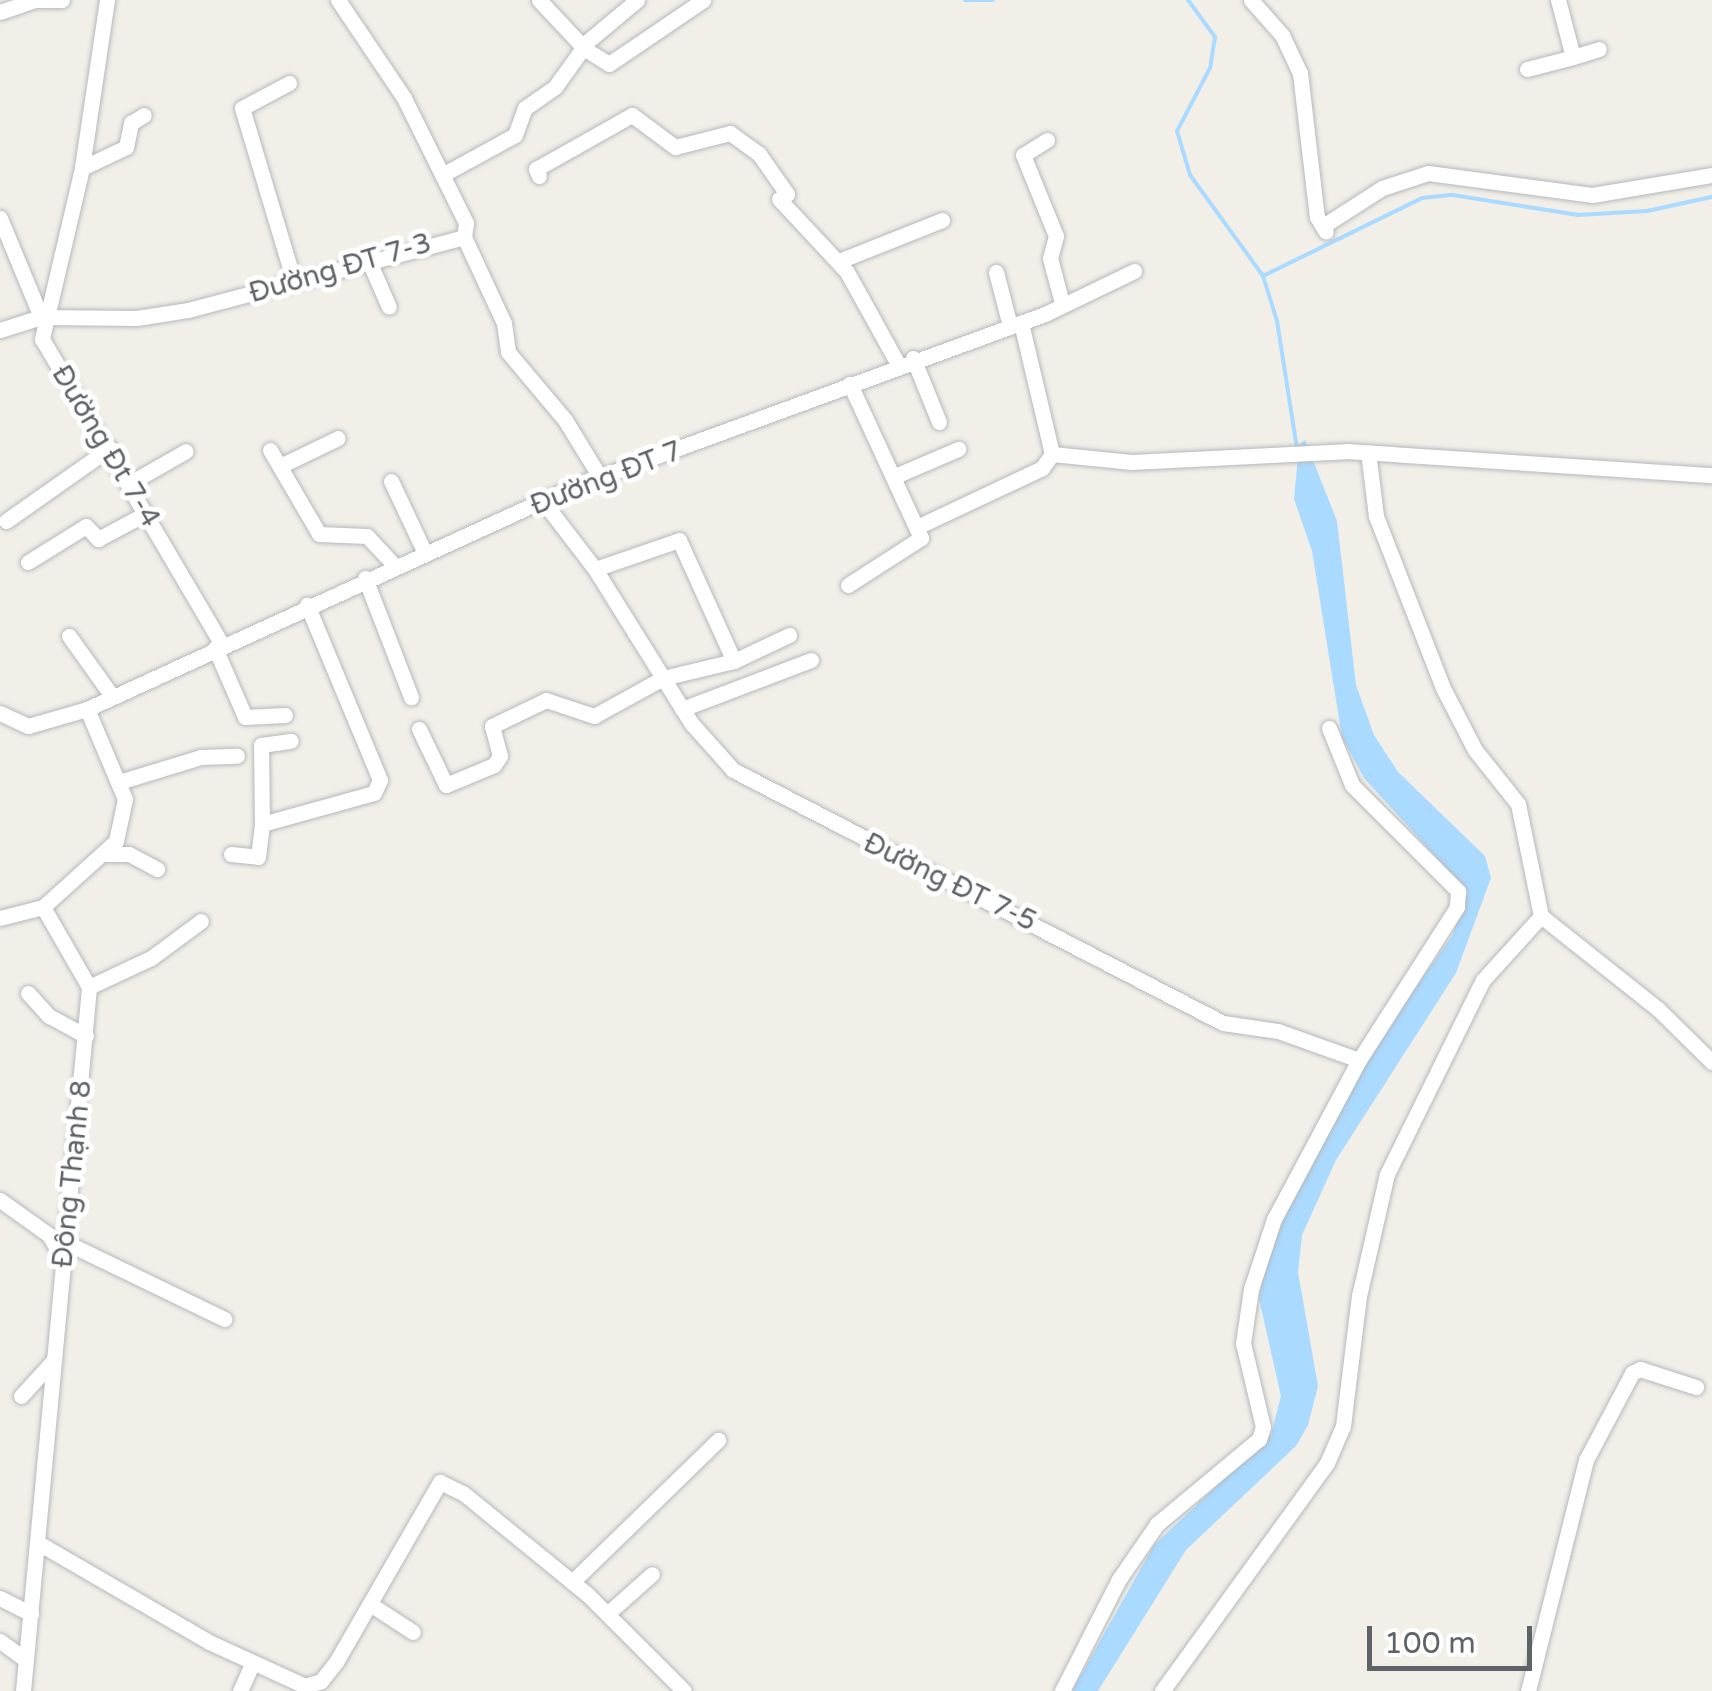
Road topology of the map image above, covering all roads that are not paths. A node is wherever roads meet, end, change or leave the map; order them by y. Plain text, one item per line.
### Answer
1 (36, 0) edge
2 (62, 0) edge
3 (107, 0) edge
4 (338, 0) edge
5 (540, 0) edge
6 (637, 0) edge
7 (703, 0) edge
8 (1251, 0) edge
9 (1558, 0) edge
10 (0, 12) edge
11 (584, 49) junction
12 (1599, 49) dead end
13 (1573, 57) junction
14 (1527, 69) dead end
15 (290, 83) dead end
16 (144, 114) dead end
17 (1048, 140) dead end
18 (82, 168) junction
19 (442, 175) junction
20 (1712, 175) edge
21 (539, 176) dead end
22 (0, 218) edge
23 (942, 220) dead end
24 (464, 237) junction
25 (368, 259) junction
26 (839, 261) junction
27 (1134, 271) dead end
28 (996, 272) dead end
29 (293, 278) junction
30 (1062, 303) junction
31 (389, 307) dead end
32 (44, 318) junction
33 (1016, 325) junction
34 (0, 330) edge
35 (905, 361) junction
36 (850, 384) junction
37 (939, 422) dead end
38 (338, 438) dead end
39 (110, 448) junction
40 (186, 450) dead end
41 (270, 450) dead end
42 (958, 450) dead end
43 (1368, 452) junction
44 (1052, 454) junction
45 (280, 466) junction
46 (1712, 475) edge
47 (896, 476) junction
48 (600, 477) junction
49 (391, 481) dead end
50 (130, 483) junction
51 (542, 500) junction
52 (147, 513) junction
53 (6, 521) dead end
54 (919, 526) junction
55 (424, 551) junction
56 (28, 562) dead end
57 (394, 565) junction
58 (595, 569) junction
59 (365, 578) junction
60 (848, 585) dead end
61 (307, 604) junction
62 (789, 635) dead end
63 (69, 636) dead end
64 (218, 646) junction
65 (734, 660) junction
66 (810, 660) dead end
67 (664, 678) junction
68 (112, 696) junction
69 (410, 697) dead end
70 (88, 709) junction
71 (682, 709) junction
72 (0, 713) edge
73 (285, 715) dead end
74 (419, 728) dead end
75 (1329, 728) dead end
76 (292, 741) dead end
77 (237, 756) dead end
78 (118, 782) junction
79 (262, 824) junction
80 (106, 854) junction
81 (231, 854) dead end
82 (156, 869) dead end
83 (43, 907) junction
84 (1541, 916) junction
85 (0, 918) edge
86 (201, 921) dead end
87 (89, 987) junction
88 (28, 992) dead end
89 (86, 1036) junction
90 (1359, 1060) junction
91 (1712, 1062) edge
92 (0, 1200) edge
93 (64, 1250) junction
94 (224, 1319) dead end
95 (53, 1361) junction
96 (1696, 1387) dead end
97 (21, 1396) dead end
98 (718, 1440) dead end
99 (40, 1544) junction
100 (652, 1574) dead end
101 (572, 1582) junction
102 (0, 1598) edge
103 (370, 1604) junction
104 (31, 1614) junction
105 (607, 1614) junction
106 (413, 1632) dead end
107 (0, 1641) edge
108 (26, 1660) junction
109 (252, 1664) junction
110 (317, 1689) edge
111 (23, 1691) edge
112 (240, 1691) edge
113 (684, 1691) edge
114 (1062, 1691) edge
115 (1162, 1691) edge
116 (1528, 1691) edge

1 - 2 street
1 - 10 street
3 - 18 street, Đường Đt 7-4
4 - 19 street
5 - 11 street
6 - 11 street
7 - 11 street
8 - 20 street
9 - 13 street
11 - 19 street
12 - 13 street
13 - 14 street
15 - 29 street
16 - 18 street
17 - 30 street
18 - 32 street, Đường Đt 7-4
19 - 24 street
21 - 26 street
22 - 32 street
23 - 26 street
24 - 25 street, Đường ĐT 7-3
24 - 48 street, Đường ĐT 7-3
25 - 29 street, Đường ĐT 7-3
25 - 31 street
26 - 35 street
27 - 30 street, Đường ĐT 7
28 - 33 street
29 - 32 street, Đường ĐT 7-3
30 - 33 street, Đường ĐT 7
32 - 34 street, Đường ĐT 7-3
32 - 39 street, Đường Đt 7-4
33 - 35 street, Đường ĐT 7
33 - 44 street
35 - 36 street, Đường ĐT 7
35 - 37 street
36 - 47 street
36 - 48 street, Đường ĐT 7
38 - 45 street
39 - 50 street, Đường Đt 7-4
39 - 53 street
40 - 50 street
41 - 45 street
42 - 47 street
43 - 44 street
43 - 46 street
43 - 84 street
44 - 54 street
45 - 57 street
47 - 54 street
48 - 51 street, Đường ĐT 7
49 - 55 street
50 - 52 street, Đường Đt 7-4
51 - 55 street, Đường ĐT 7
51 - 58 street, Đường ĐT 7-5
52 - 56 street
52 - 64 street, Đường Đt 7-4
54 - 60 street
55 - 57 street, Đường ĐT 7
57 - 59 street, Đường ĐT 7
58 - 65 street
58 - 67 street, Đường ĐT 7-5
59 - 61 street, Đường ĐT 7
59 - 69 street
61 - 64 street, Đường ĐT 7
61 - 79 street
62 - 65 street
63 - 68 street
64 - 68 street, Đường ĐT 7
64 - 73 street, Đường Đt 7-4
65 - 67 street
66 - 71 street
67 - 71 street, Đường ĐT 7-5
67 - 74 street
68 - 70 street, Đường ĐT 7
70 - 72 street, Đường ĐT 7
70 - 78 street
71 - 90 street, Đường ĐT 7-5
75 - 90 street
76 - 79 street
77 - 78 street
78 - 80 street
79 - 81 street
80 - 82 street
80 - 83 street
83 - 85 street
83 - 87 street
84 - 91 street
84 - 115 street
86 - 87 street
87 - 89 street, Đông Thạnh 8
88 - 89 street
89 - 93 street, Đông Thạnh 8
90 - 114 street
92 - 93 street
93 - 94 street
93 - 95 street, Đông Thạnh 8
95 - 97 street
95 - 99 street, Đông Thạnh 8
96 - 116 street
98 - 101 street
99 - 104 street, Đông Thạnh 8
99 - 109 street
100 - 105 street
101 - 103 street
101 - 105 street
102 - 104 street
103 - 106 street
103 - 110 street
104 - 108 street, Đông Thạnh 8
105 - 113 street
107 - 108 street
108 - 111 street, Đông Thạnh 8
109 - 110 street
109 - 112 street

